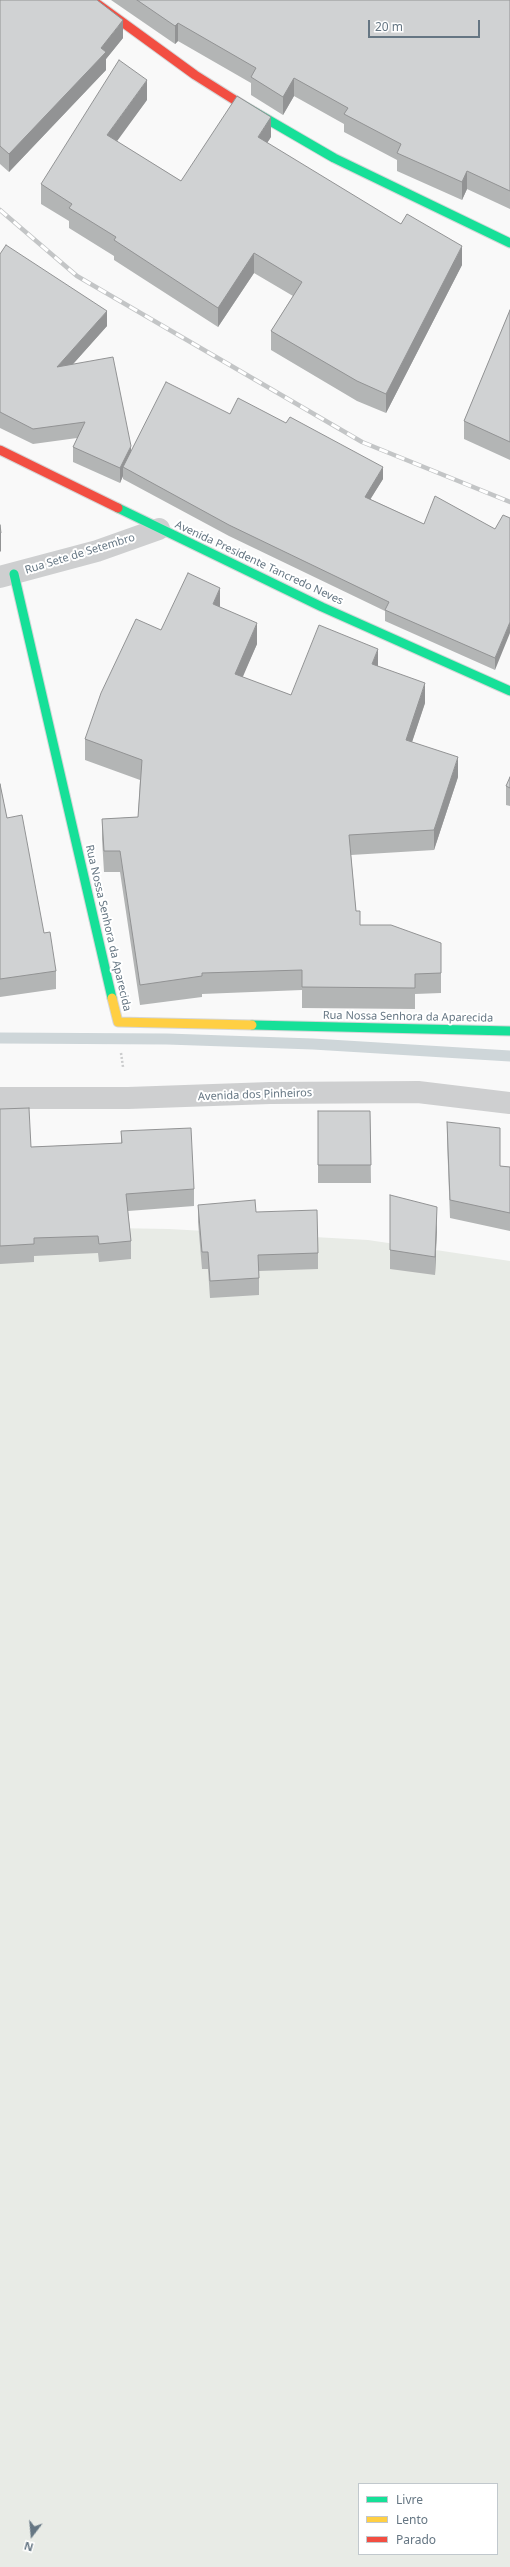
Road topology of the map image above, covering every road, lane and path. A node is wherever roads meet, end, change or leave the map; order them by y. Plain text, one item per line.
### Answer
1 (92, 0) edge
2 (510, 243) edge
3 (0, 450) edge
4 (159, 529) junction
5 (7, 576) edge
6 (510, 691) edge
7 (510, 1031) edge
8 (120, 1050) dead end
9 (124, 1072) dead end
10 (0, 1098) edge
11 (510, 1103) edge

1 - 2 street
3 - 4 street, Avenida Presidente Tancredo Neves
4 - 5 street, Rua Sete de Setembro
4 - 6 street, Avenida Presidente Tancredo Neves
5 - 7 street, Rua Nossa Senhora da Aparecida
8 - 9 path
10 - 11 street, Avenida dos Pinheiros

